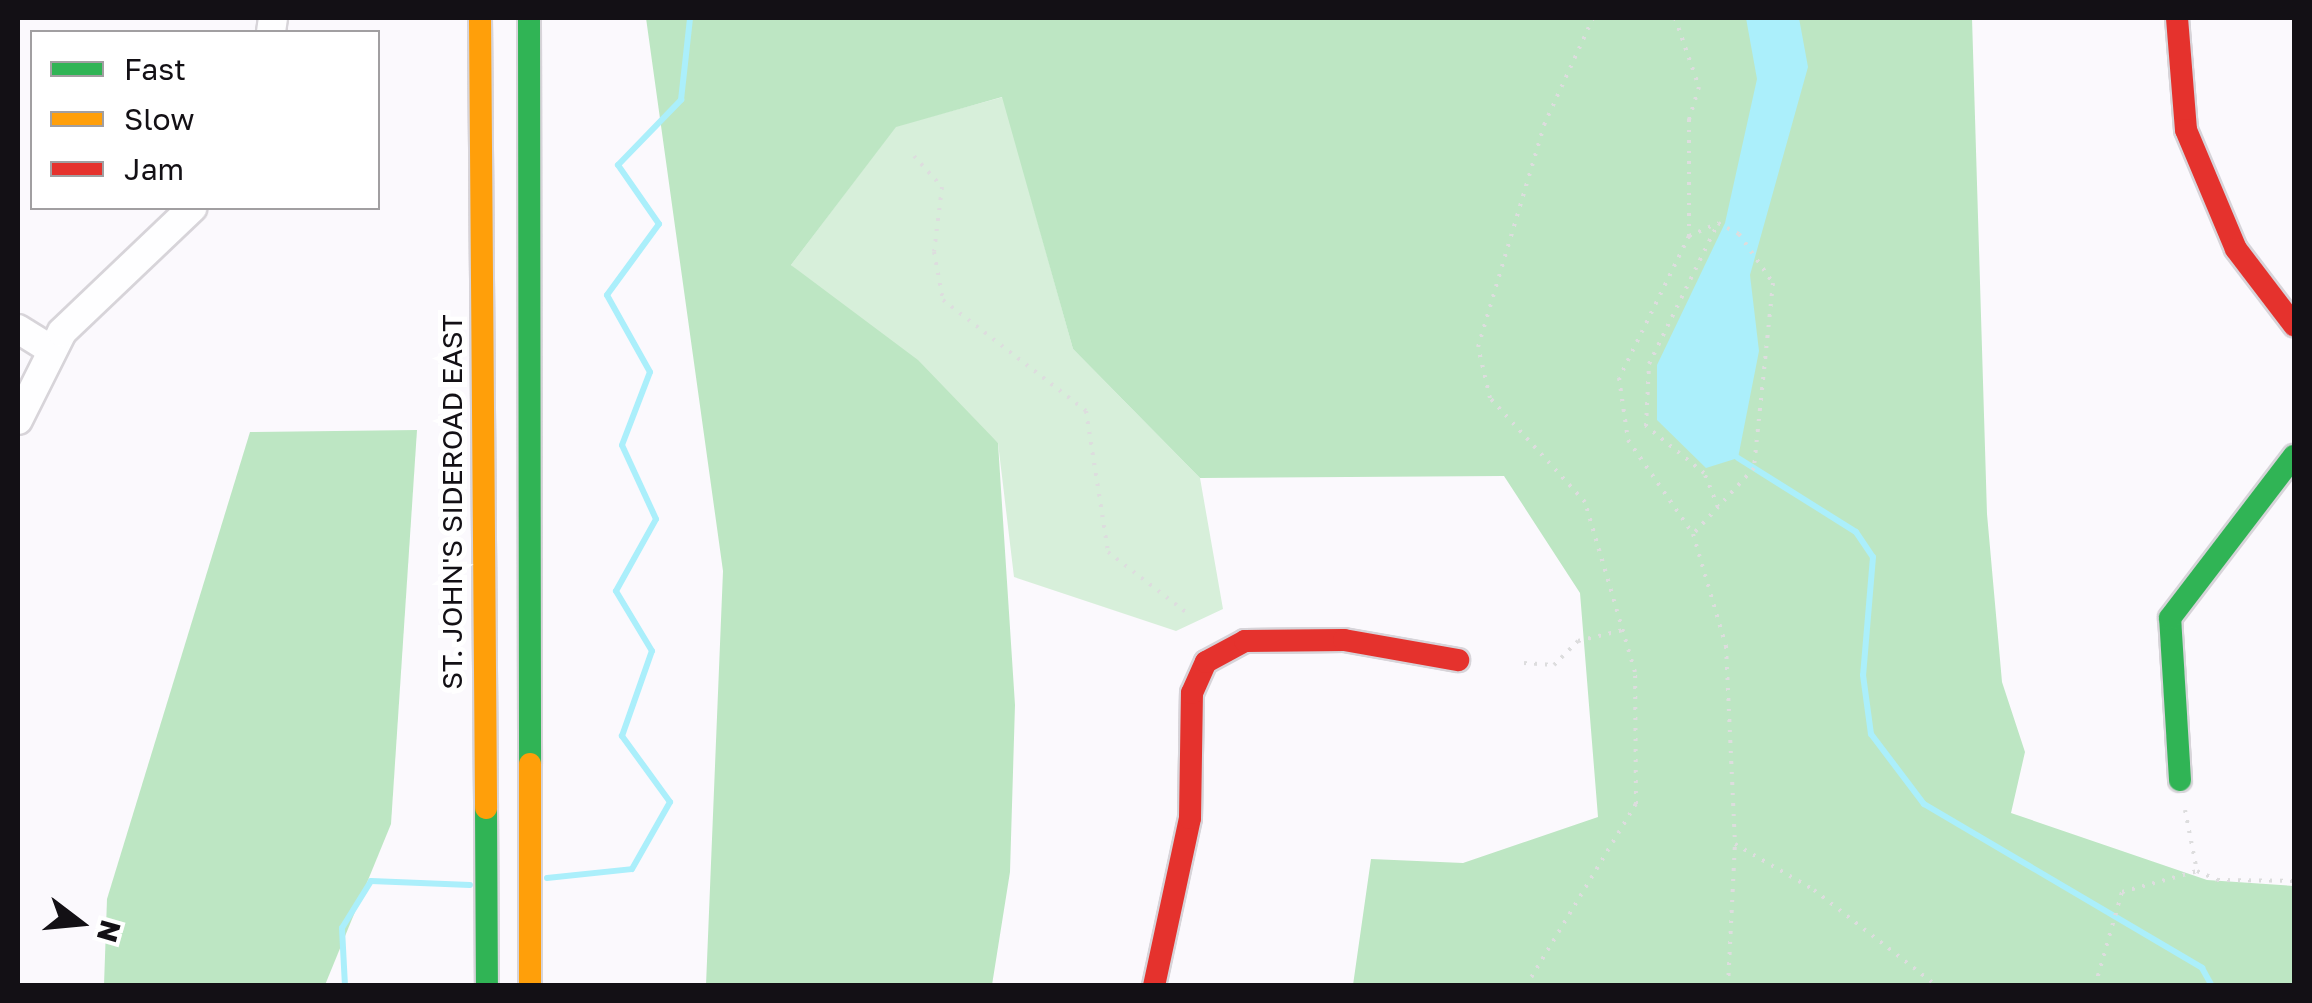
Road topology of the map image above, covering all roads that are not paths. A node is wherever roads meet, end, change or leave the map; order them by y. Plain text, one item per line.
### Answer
1 (480, 18) edge
2 (529, 18) edge
3 (2177, 18) edge
4 (190, 210) edge
5 (2294, 325) edge
6 (18, 328) edge
7 (52, 350) junction
8 (18, 420) edge
9 (2294, 456) edge
10 (1458, 660) dead end
11 (2180, 780) road end
12 (486, 977) edge
13 (530, 977) edge
14 (1154, 986) edge

1 - 12 main road, ST. JOHN'S SIDEROAD EAST
2 - 13 main road
3 - 5 main road
4 - 7 street
6 - 7 street
7 - 8 street
9 - 11 main road
10 - 14 main road

